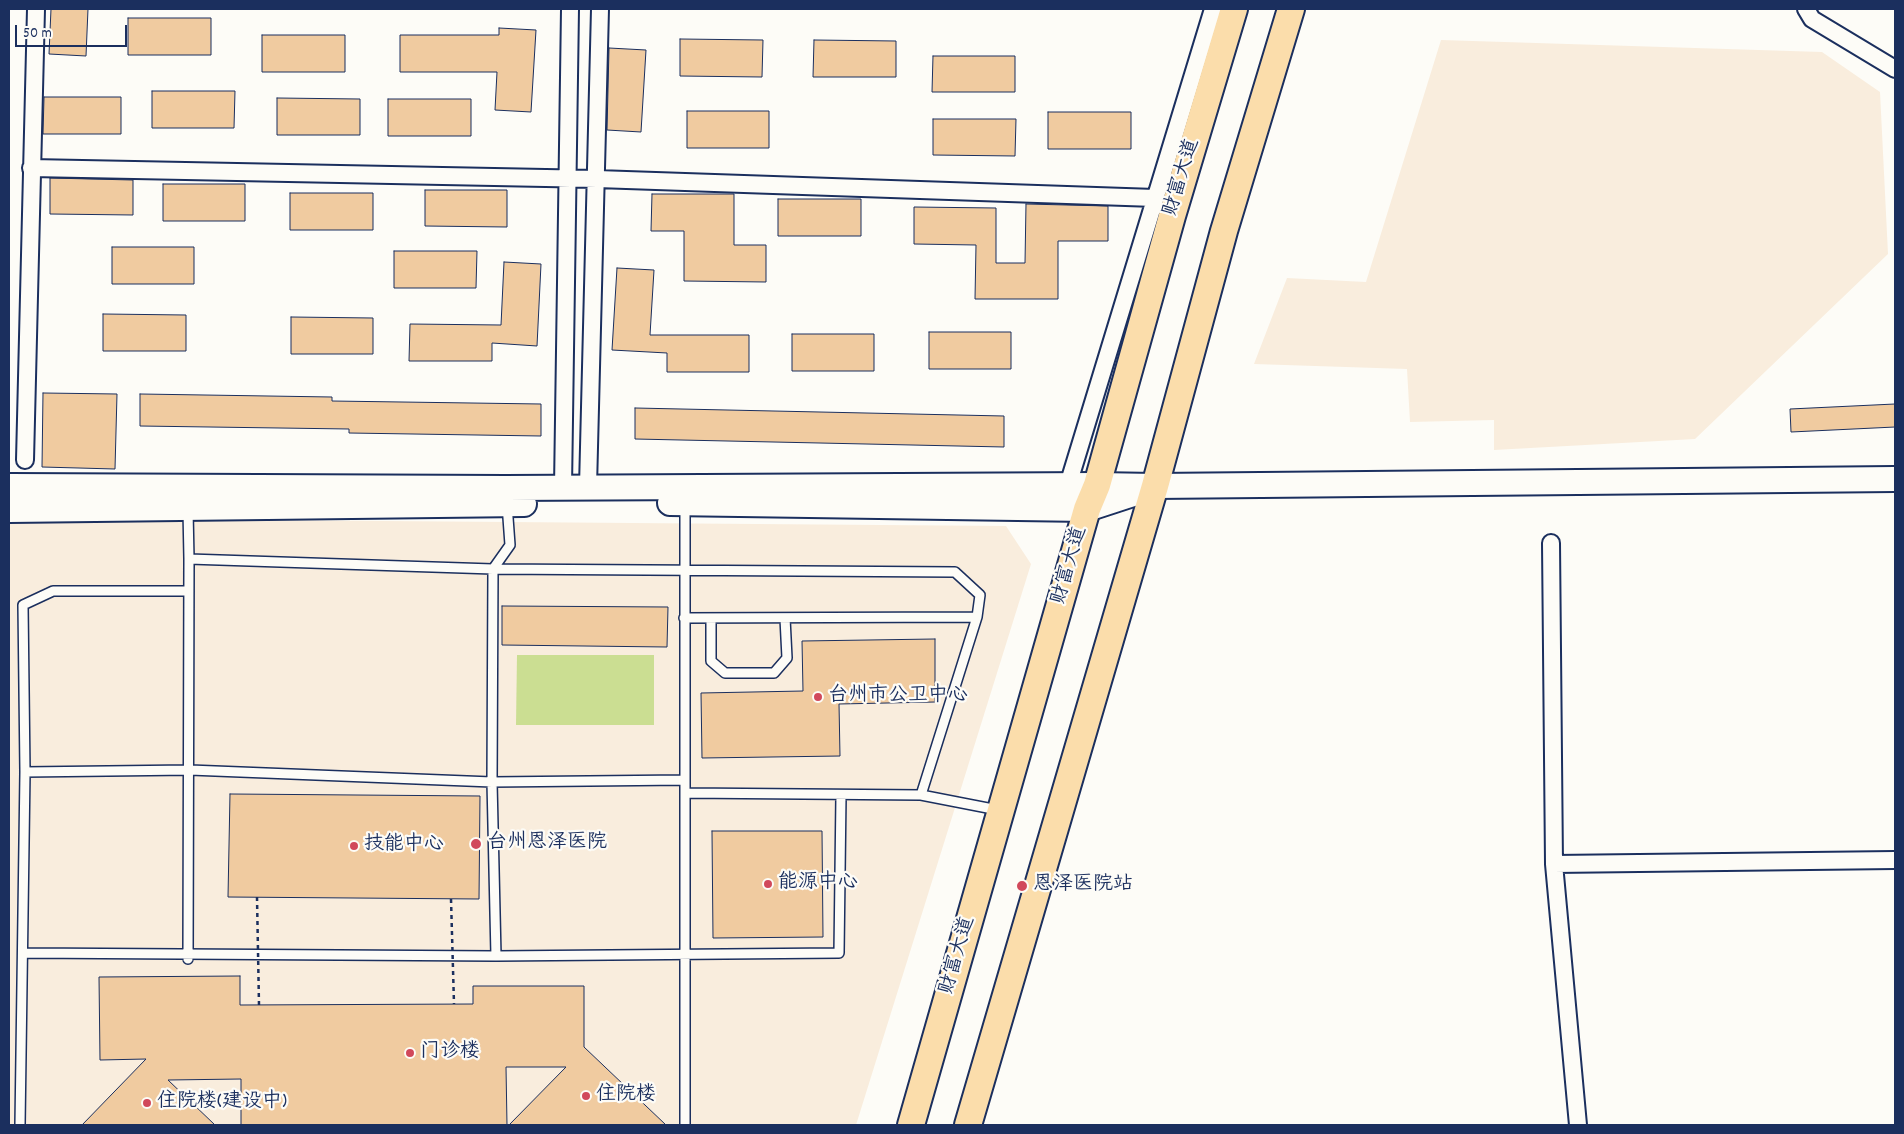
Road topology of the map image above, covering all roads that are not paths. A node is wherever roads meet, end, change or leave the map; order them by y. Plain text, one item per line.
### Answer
1 (36, 9) edge
2 (570, 9) edge
3 (600, 9) edge
4 (1213, 9) edge
5 (1234, 9) edge
6 (1291, 9) edge
7 (1806, 9) edge
8 (1895, 69) edge
9 (31, 168) junction
10 (568, 178) junction
11 (597, 179) junction
12 (1155, 198) junction
13 (25, 460) dead end
14 (1895, 479) edge
15 (1068, 485) junction
16 (1097, 485) junction
17 (9, 486) edge
18 (1155, 486) junction
19 (563, 487) junction
20 (588, 487) junction
21 (686, 495) junction
22 (507, 496) junction
23 (188, 498) junction
24 (1088, 509) junction
25 (9, 510) edge
26 (1551, 543) dead end
27 (189, 559) junction
28 (493, 569) junction
29 (684, 570) junction
30 (189, 591) junction
31 (684, 618) junction
32 (711, 618) junction
33 (785, 618) junction
34 (976, 618) junction
35 (190, 770) junction
36 (25, 772) junction
37 (684, 780) junction
38 (492, 782) junction
39 (685, 794) junction
40 (841, 795) junction
41 (921, 795) junction
42 (1001, 811) junction
43 (1895, 860) edge
44 (1554, 864) junction
45 (24, 954) junction
46 (685, 955) junction
47 (188, 956) junction
48 (496, 956) junction
49 (20, 1125) edge
50 (684, 1125) edge
51 (910, 1125) edge
52 (968, 1125) edge
53 (1578, 1125) edge

1 - 9 street
2 - 10 street
3 - 11 street
4 - 12 street
5 - 16 main road, 财富大道
6 - 18 main road
7 - 8 street
9 - 10 street
9 - 13 street
10 - 11 street
10 - 19 street
11 - 12 street
11 - 20 street
12 - 15 street
14 - 18 main road
15 - 16 main road
15 - 21 main road
16 - 18 main road
16 - 24 main road, 财富大道
17 - 23 main road
18 - 24 main road
18 - 52 main road
19 - 20 main road
19 - 22 main road
20 - 21 main road
21 - 22 main road
21 - 24 main road
21 - 29 lane
22 - 23 main road
22 - 28 lane
23 - 25 main road
23 - 27 lane
24 - 42 main road, 财富大道
26 - 44 street
27 - 28 lane
27 - 30 lane
28 - 29 lane
28 - 38 lane
29 - 31 lane
29 - 34 lane
30 - 35 lane
30 - 36 lane
31 - 32 lane
31 - 37 lane
32 - 33 lane
32 - 33 lane
33 - 34 lane
34 - 41 lane
35 - 36 lane
35 - 38 lane
35 - 47 lane
36 - 45 lane
37 - 38 lane
37 - 39 lane
38 - 48 lane
39 - 40 lane
39 - 46 lane
40 - 41 lane
40 - 46 lane
41 - 42 lane
42 - 51 main road, 财富大道
43 - 44 street
44 - 53 street
45 - 47 lane
45 - 49 lane
46 - 48 lane
46 - 50 lane
47 - 48 lane

